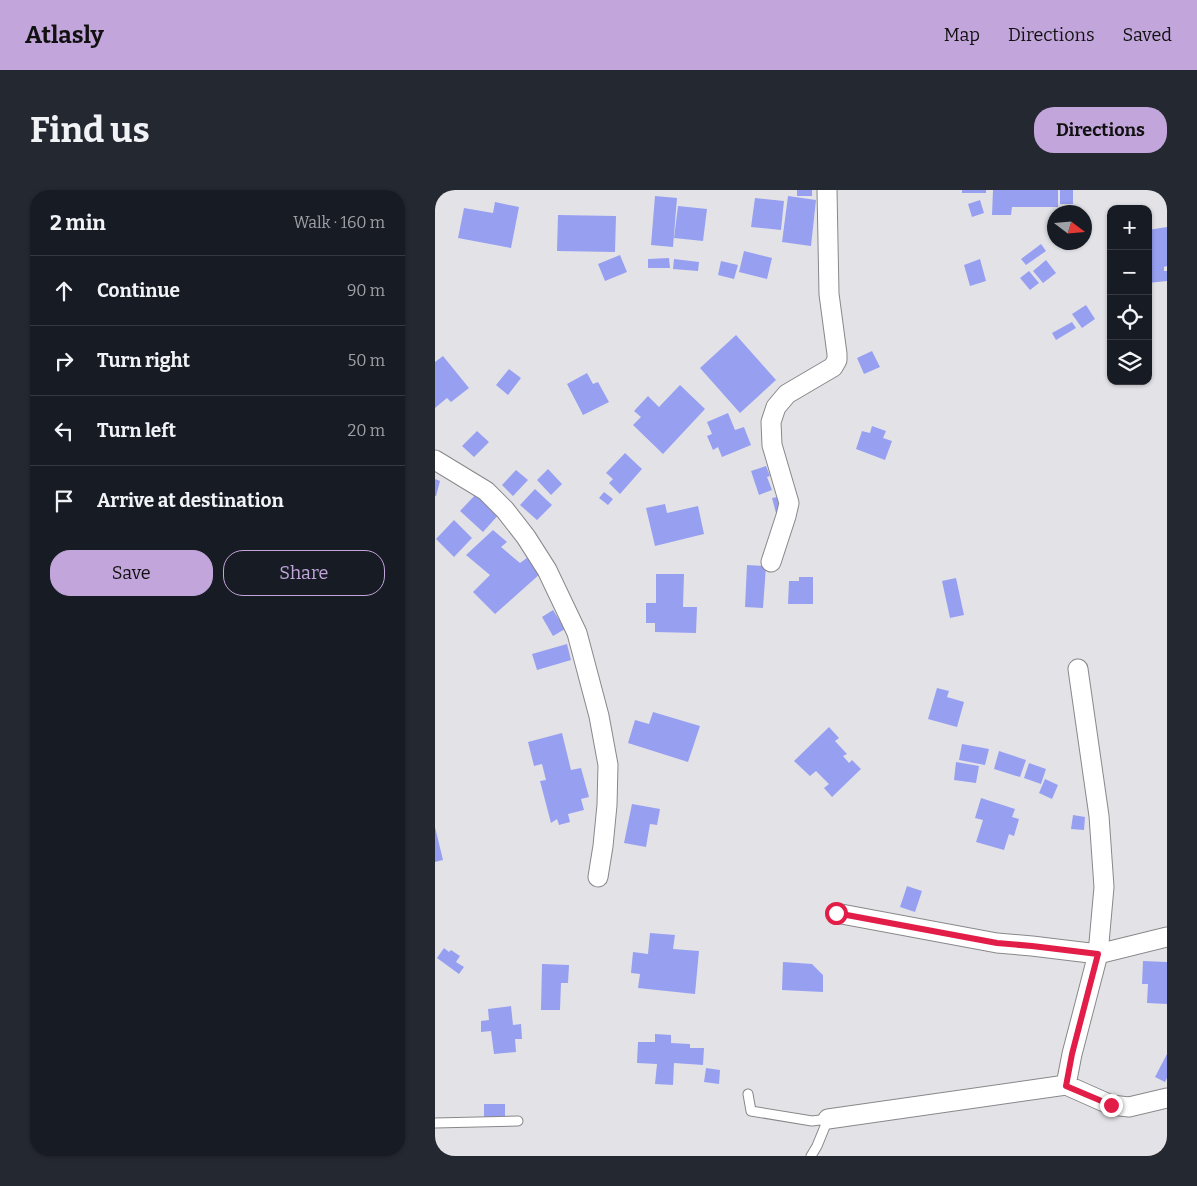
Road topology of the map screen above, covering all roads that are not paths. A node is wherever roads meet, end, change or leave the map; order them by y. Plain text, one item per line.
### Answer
1 (827, 190) edge
2 (435, 460) edge
3 (771, 562) dead end
4 (1078, 669) dead end
5 (599, 877) dead end
6 (836, 913) dead end
7 (1167, 937) edge
8 (1098, 954) junction
9 (1066, 1086) junction
10 (748, 1094) dead end
11 (1167, 1098) edge
12 (828, 1119) junction
13 (518, 1121) dead end
14 (435, 1123) edge
15 (811, 1156) edge

1 - 3 street
2 - 5 street
4 - 8 street
6 - 8 street
7 - 8 street
8 - 9 street
9 - 11 street
9 - 12 street
10 - 12 lane
12 - 15 lane
13 - 14 lane

